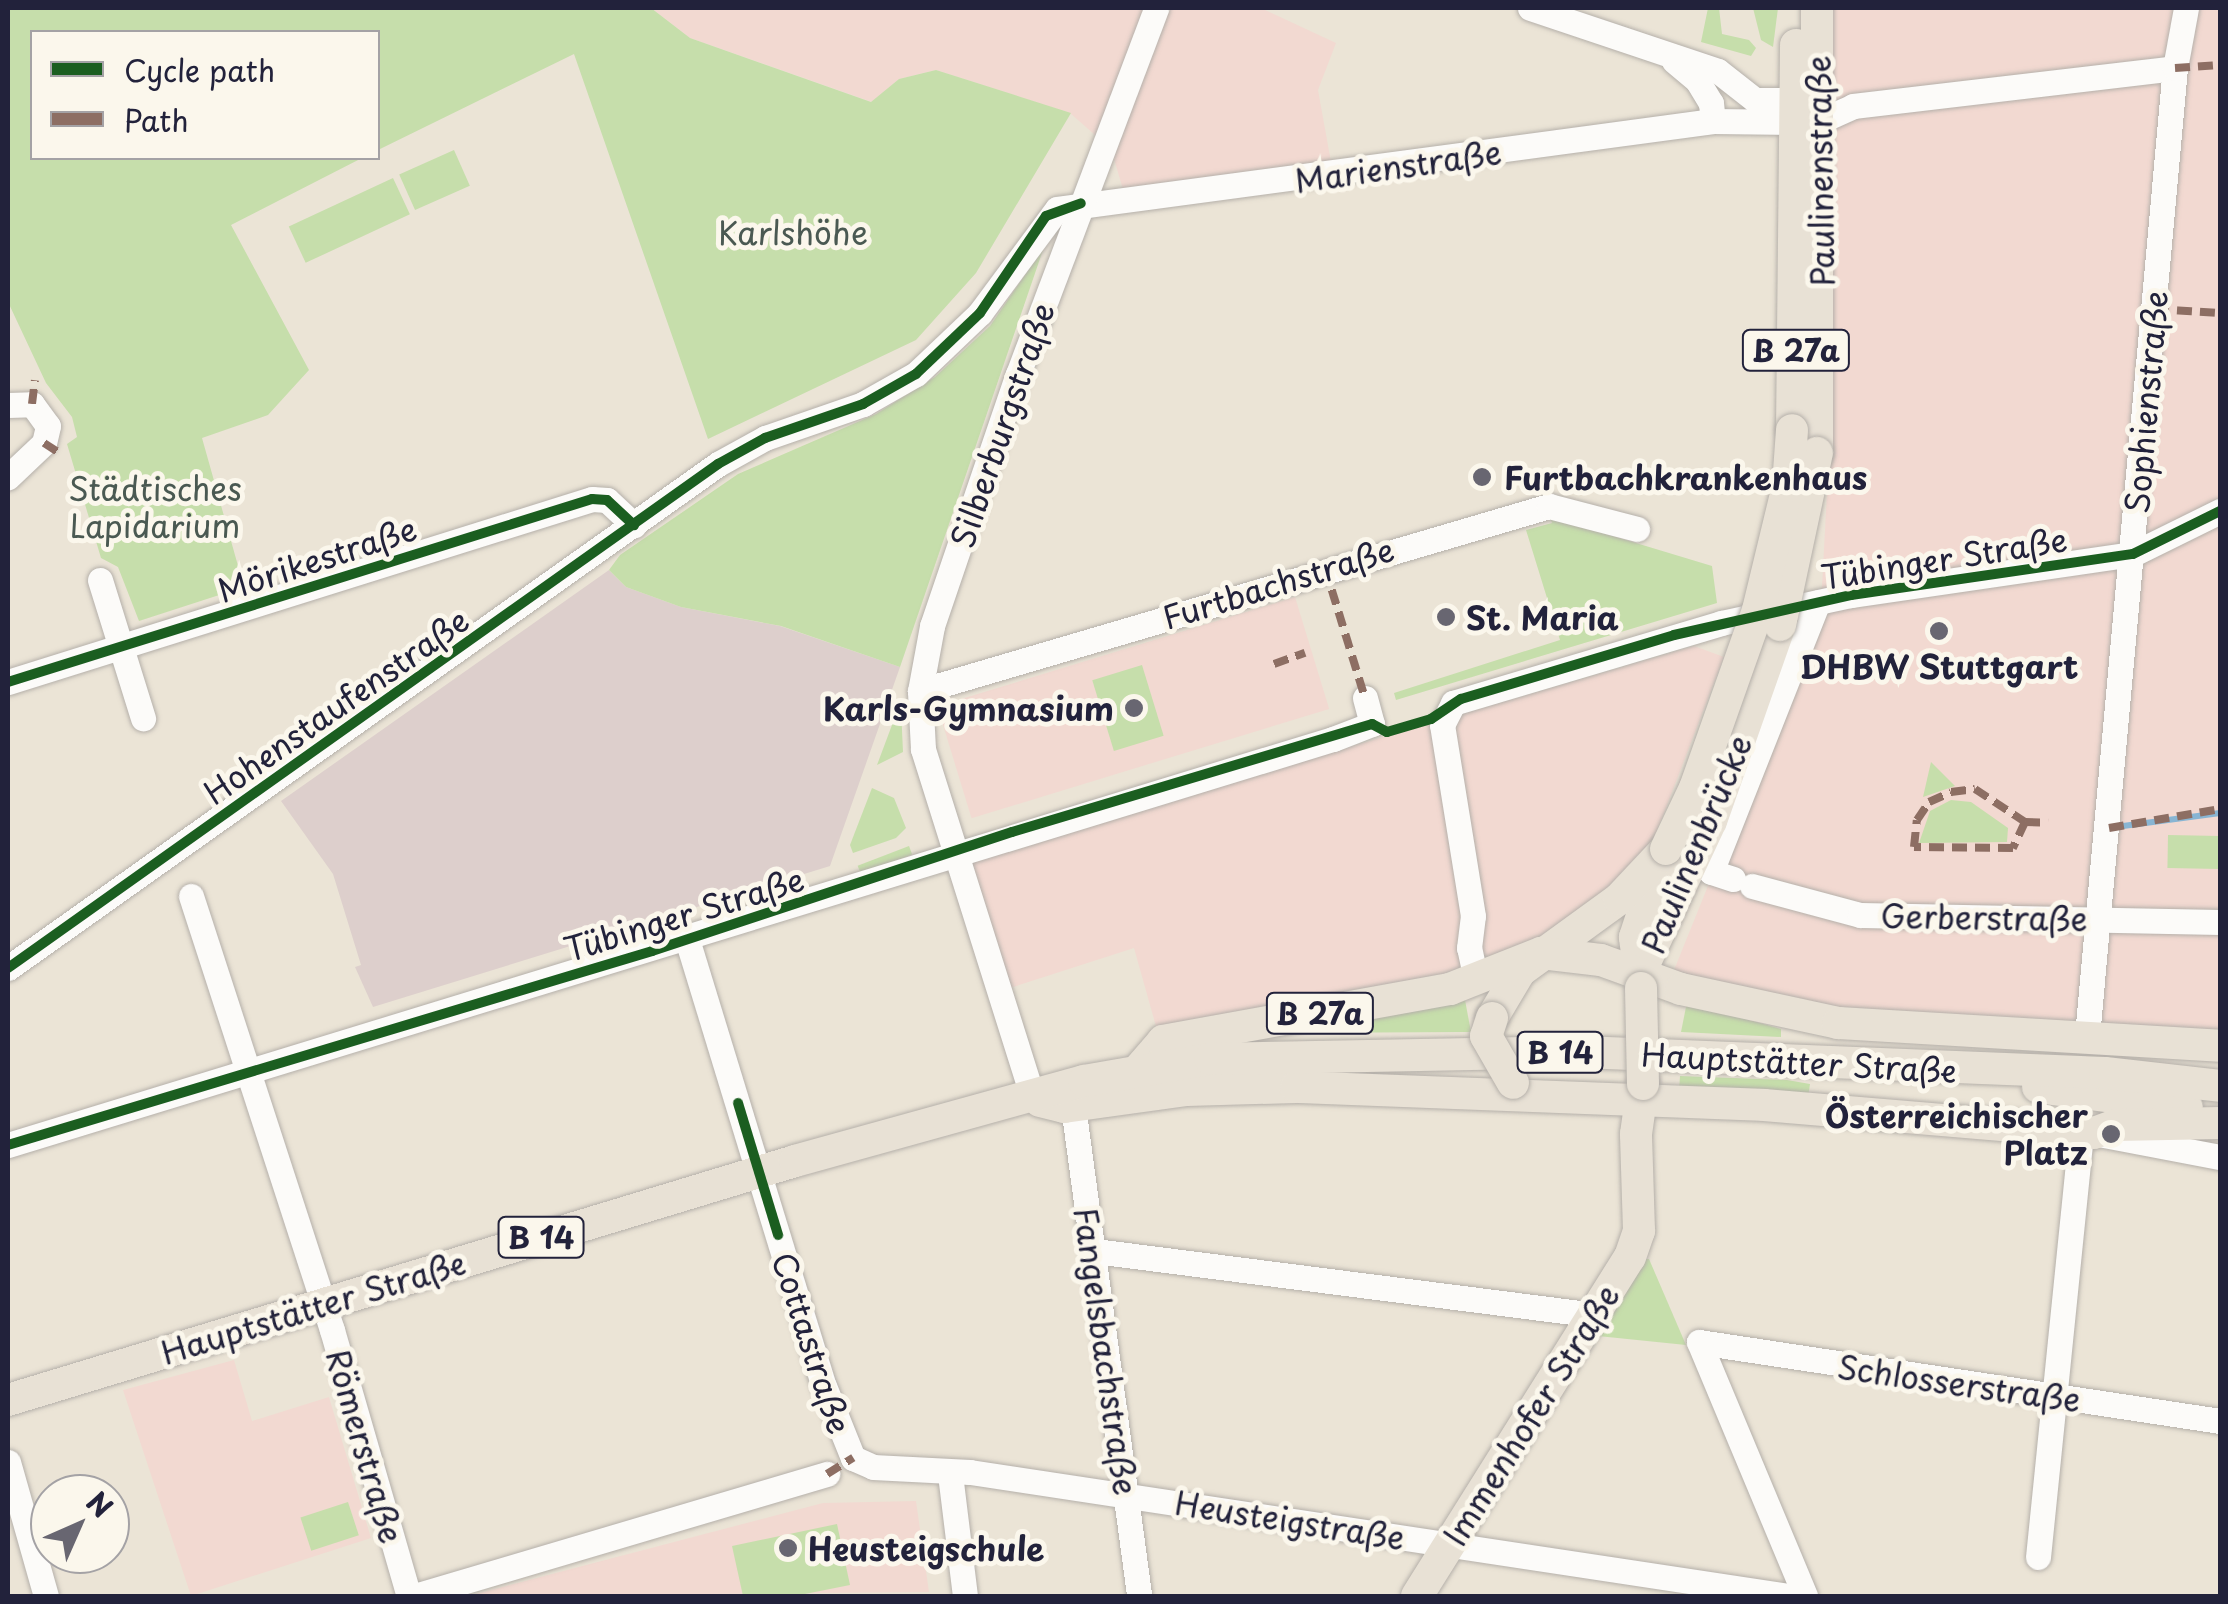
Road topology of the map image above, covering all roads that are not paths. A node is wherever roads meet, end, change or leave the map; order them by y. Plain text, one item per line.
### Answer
1 (1156, 8) edge
2 (1530, 8) edge
3 (1796, 8) edge
4 (1817, 8) edge
5 (2186, 8) edge
6 (1657, 50) junction
7 (2174, 68) junction
8 (1756, 100) junction
9 (1808, 108) junction
10 (1713, 121) junction
11 (1081, 203) junction
12 (8, 405) edge
13 (1792, 430) joint
14 (1817, 453) joint
15 (8, 477) edge
16 (2220, 511) edge
17 (634, 525) junction
18 (1637, 529) dead end
19 (2133, 554) junction
20 (100, 580) dead end
21 (1818, 602) junction
22 (120, 649) junction
23 (8, 682) edge
24 (920, 691) junction
25 (1365, 698) dead end
26 (142, 718) dead end
27 (958, 851) junction
28 (1659, 895) junction
29 (192, 896) dead end
30 (1473, 916) junction
31 (2101, 920) junction
32 (2220, 922) edge
33 (688, 939) junction
34 (1541, 953) junction
35 (8, 968) edge
36 (1476, 980) junction
37 (1640, 980) junction
38 (1712, 992) junction
39 (1487, 1024) junction
40 (2087, 1036) junction
41 (2220, 1046) edge
42 (1139, 1069) junction
43 (250, 1072) junction
44 (1980, 1072) junction
45 (2220, 1086) edge
46 (1527, 1089) junction
47 (1644, 1091) junction
48 (1032, 1096) junction
49 (1604, 1096) junction
50 (1072, 1106) junction
51 (2220, 1111) edge
52 (2220, 1123) edge
53 (2088, 1132) junction
54 (1636, 1134) junction
55 (8, 1146) edge
56 (2220, 1156) edge
57 (758, 1172) junction
58 (1094, 1251) junction
59 (323, 1304) junction
60 (1595, 1315) junction
61 (2054, 1397) junction
62 (8, 1400) edge
63 (2220, 1421) edge
64 (852, 1458) joint
65 (8, 1462) edge
66 (828, 1474) dead end
67 (950, 1474) junction
68 (1126, 1494) junction
69 (1450, 1544) junction
70 (2038, 1556) dead end
71 (1628, 1585) edge
72 (46, 1596) edge
73 (412, 1596) edge
74 (965, 1596) edge
75 (1139, 1596) edge
76 (1417, 1596) edge
77 (1788, 1596) edge
78 (1805, 1596) edge

1 - 11 street, Silberburgstraße
2 - 6 street
3 - 9 main road, Paulinenstraße / B 27a
4 - 9 main road, Paulinenstraße / B 27a
5 - 7 street, Sophienstraße
6 - 8 street
6 - 10 street
7 - 9 street, Marienstraße
7 - 19 street, Sophienstraße
8 - 9 street
8 - 10 street, Marienstraße
9 - 10 street, Marienstraße
9 - 13 main road, Paulinenstraße / B 27a
9 - 14 main road, Paulinenstraße / B 27a
10 - 11 street, Marienstraße
11 - 17 street, Hohenstaufenstraße
11 - 24 street, Silberburgstraße
12 - 15 street
13 - 28 main road, Paulinenbrücke / B 27a, bridge
14 - 28 main road, Paulinenbrücke / B 27a, bridge
16 - 19 street, Tübinger Straße
17 - 22 street, Mörikestraße
17 - 35 street, Hohenstaufenstraße
18 - 24 street, Furtbachstraße
19 - 21 street, Tübinger Straße
19 - 31 street, Sophienstraße
20 - 22 street
21 - 30 street, Tübinger Straße
21 - 31 street, Gerberstraße
22 - 23 street, Mörikestraße
22 - 26 street
24 - 27 street, Silberburgstraße
25 - 27 street, Tübinger Straße
27 - 33 street, Tübinger Straße
27 - 48 street
28 - 34 main road, B 27a
28 - 37 main road, Paulinenbrücke / B 27a
28 - 38 main road
29 - 43 street, Römerstraße
30 - 34 street
30 - 36 street
31 - 32 street, Gerberstraße
31 - 40 street, Sophienstraße
33 - 43 street, Tübinger Straße
33 - 57 street, Cottastraße
34 - 36 main road, B 27a
34 - 37 main road
34 - 39 main road
36 - 39 main road
36 - 42 main road, Hauptstätter Straße / B 27a
37 - 38 main road
37 - 47 main road, B 27a, bridge
38 - 40 main road
39 - 46 main road, bridge
40 - 41 main road
42 - 44 main road, Hauptstätter Straße / B 14
42 - 48 main road, Hauptstätter Straße / B 14
43 - 55 street, Tübinger Straße
43 - 59 street, Römerstraße
44 - 45 main road, Hauptstätter Straße / B 14
44 - 51 main road, Hauptstätter Straße / B 14
46 - 49 main road, B 27a
46 - 50 main road, B 27a
47 - 49 main road, B 27a
47 - 53 main road, B 27a
47 - 54 main road
48 - 50 main road, B 27a
48 - 57 main road, Hauptstätter Straße / B 14
49 - 54 main road
50 - 58 street, Fangelsbachstraße
52 - 53 main road, B 27a
53 - 56 street
53 - 61 street
54 - 60 main road, Immenhofer Straße
57 - 59 main road, Hauptstätter Straße / B 14
57 - 64 street, Cottastraße
58 - 60 street
58 - 68 street, Fangelsbachstraße
59 - 62 main road, Hauptstätter Straße / B 14
59 - 73 street, Römerstraße
60 - 69 main road, Immenhofer Straße
61 - 63 street, Schlosserstraße
61 - 70 street
61 - 78 street, Schlosserstraße
64 - 67 street, Heusteigstraße
65 - 72 street
66 - 73 street
67 - 68 street, Heusteigstraße
67 - 74 street
68 - 69 street, Heusteigstraße
68 - 75 street, Fangelsbachstraße
69 - 71 street, Heusteigstraße
69 - 76 main road, Immenhofer Straße
71 - 77 street, Heusteigstraße

